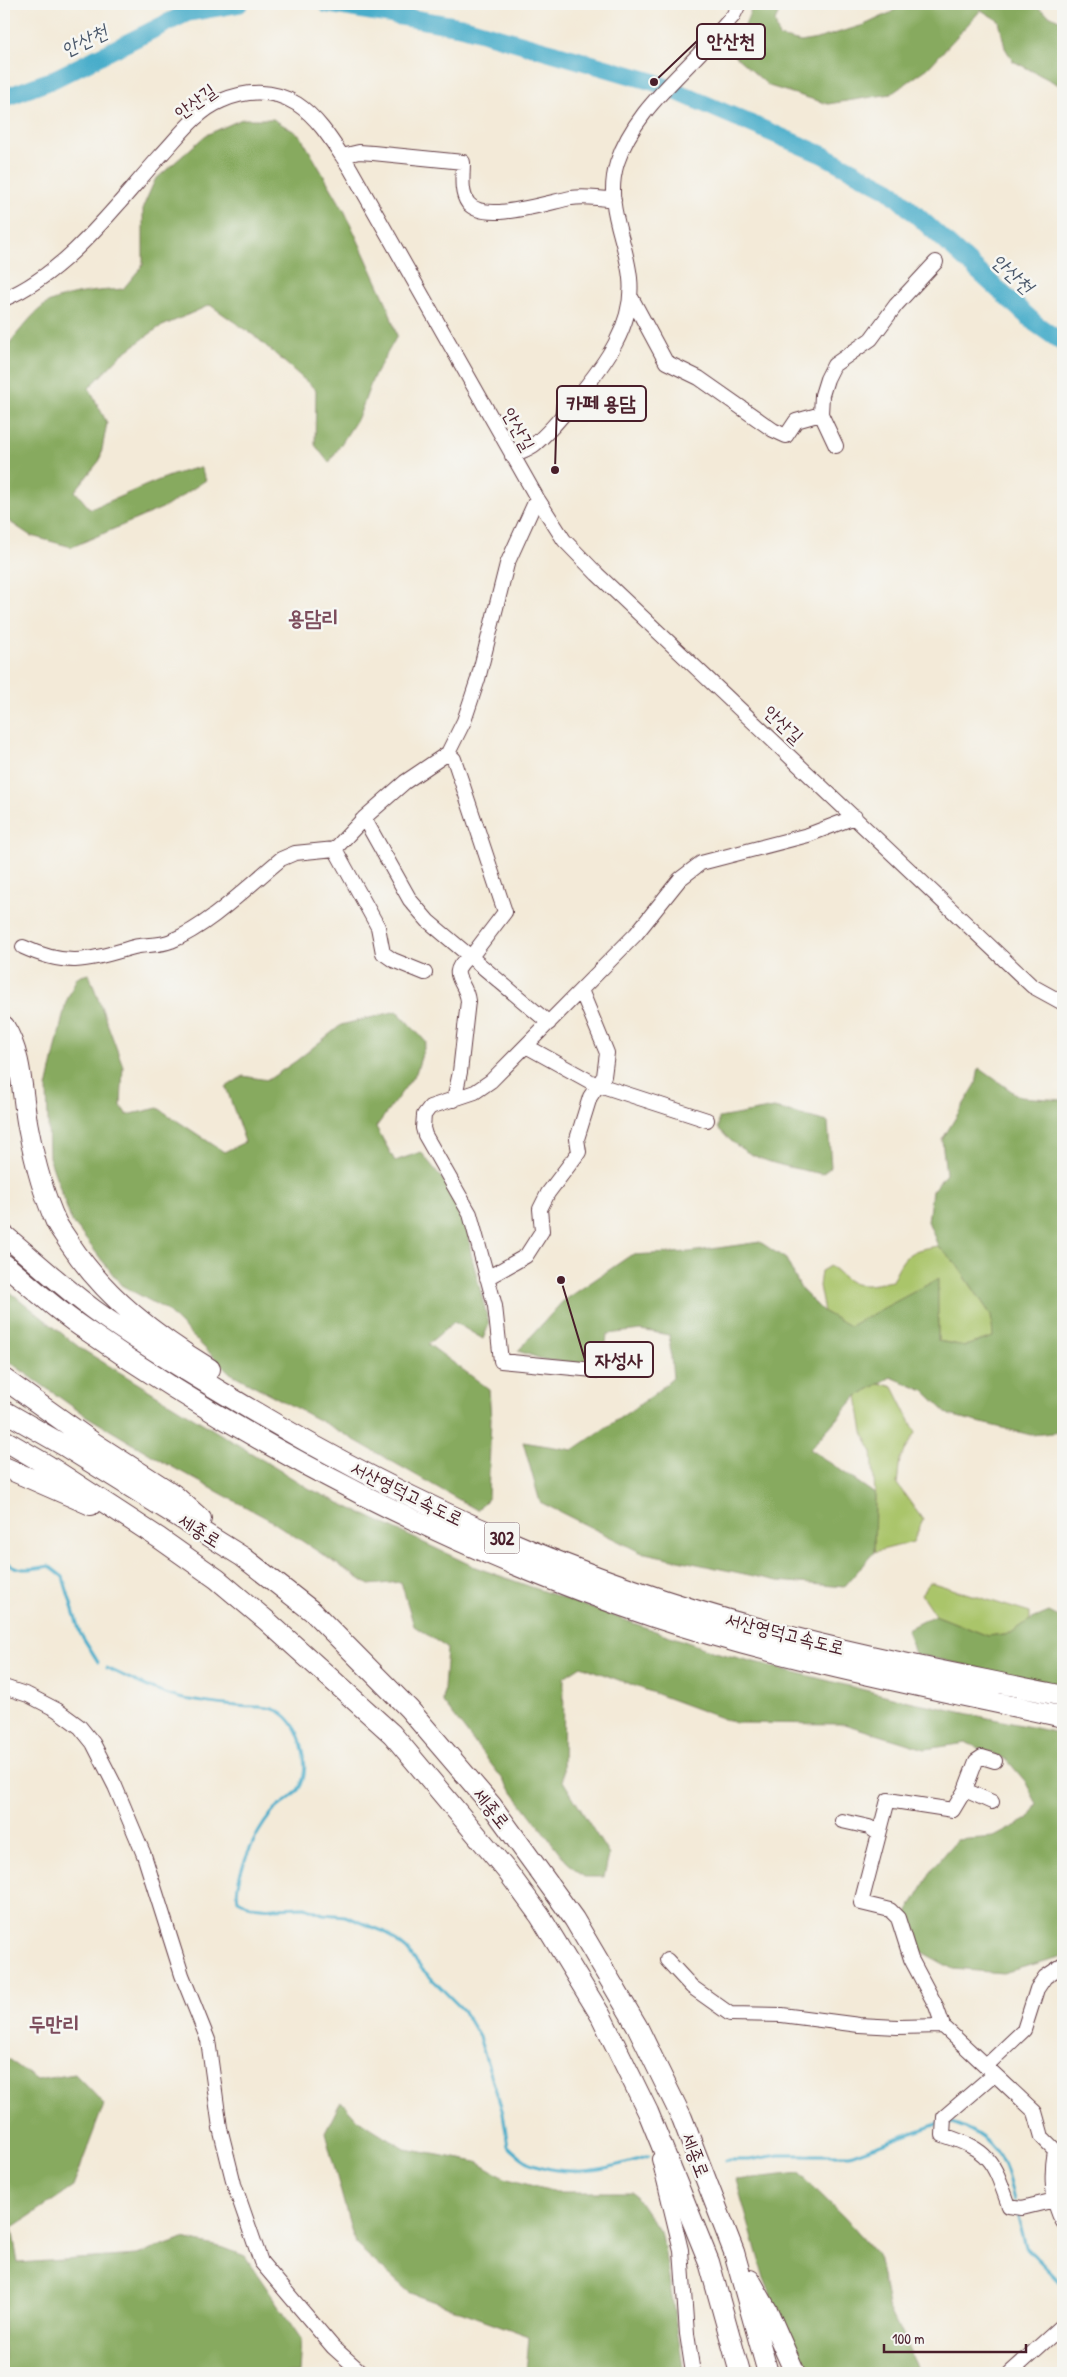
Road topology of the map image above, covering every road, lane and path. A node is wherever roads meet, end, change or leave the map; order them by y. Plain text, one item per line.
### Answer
1 (739, 4) edge
2 (342, 156) junction
3 (614, 200) junction
4 (936, 262) dead end
5 (630, 297) junction
6 (4, 299) edge
7 (821, 414) junction
8 (836, 446) dead end
9 (512, 456) junction
10 (536, 498) junction
11 (448, 753) junction
12 (855, 817) junction
13 (364, 818) junction
14 (335, 849) junction
15 (23, 947) dead end
16 (469, 957) junction
17 (425, 973) dead end
18 (581, 990) junction
19 (1063, 1003) edge
20 (549, 1022) junction
21 (4, 1026) edge
22 (526, 1046) junction
23 (597, 1084) junction
24 (454, 1100) junction
25 (707, 1120) dead end
26 (4, 1235) edge
27 (4, 1264) edge
28 (4, 1275) edge
29 (487, 1278) junction
30 (83, 1329) junction
31 (604, 1371) dead end
32 (4, 1380) edge
33 (4, 1411) edge
34 (4, 1440) edge
35 (4, 1467) edge
36 (449, 1514) junction
37 (159, 1538) junction
38 (244, 1557) junction
39 (4, 1687) edge
40 (1063, 1696) edge
41 (1063, 1717) edge
42 (995, 1760) dead end
43 (965, 1790) junction
44 (992, 1802) dead end
45 (842, 1821) dead end
46 (879, 1834) junction
47 (667, 1960) dead end
48 (1063, 1965) edge
49 (943, 2026) junction
50 (990, 2070) junction
51 (648, 2112) junction
52 (1059, 2146) edge
53 (1059, 2200) edge
54 (1063, 2222) edge
55 (734, 2252) junction
56 (1063, 2325) edge
57 (362, 2373) edge
58 (693, 2373) edge
59 (740, 2373) edge
60 (768, 2373) edge
61 (795, 2373) edge
62 (1010, 2373) edge

1 - 3 street
2 - 3 street
2 - 6 street, 안산길
2 - 9 street, 안산길
3 - 5 street
4 - 7 street
5 - 7 street
5 - 9 street
7 - 8 street
9 - 10 street, 안산길
10 - 11 street
10 - 12 street, 안산길
11 - 13 street
11 - 16 street
12 - 18 street
12 - 19 street, 안산길
13 - 14 street
13 - 16 street
14 - 15 street
14 - 17 street
16 - 20 street
16 - 24 street
18 - 20 street
18 - 23 street
20 - 22 street
21 - 36 highway
22 - 23 street
22 - 24 street
23 - 25 street
23 - 29 street
24 - 29 street
26 - 36 highway, 서산영덕고속도로 / 302
27 - 30 highway, 서산영덕고속도로 / 302
28 - 30 highway
29 - 31 street
30 - 41 highway, 서산영덕고속도로 / 302
32 - 38 highway
33 - 38 highway, 세종로
34 - 37 highway, 세종로
35 - 37 highway
36 - 40 highway, 서산영덕고속도로 / 302
37 - 51 highway, 세종로
38 - 55 highway, 세종로
39 - 57 street
42 - 43 street
43 - 44 street
43 - 46 street
45 - 46 street
46 - 49 street
47 - 49 street
48 - 50 street
49 - 50 street
50 - 52 street
50 - 53 street
51 - 58 street
51 - 59 highway, 세종로
52 - 53 street
53 - 54 street
55 - 60 highway, 세종로
55 - 61 highway
56 - 62 street

